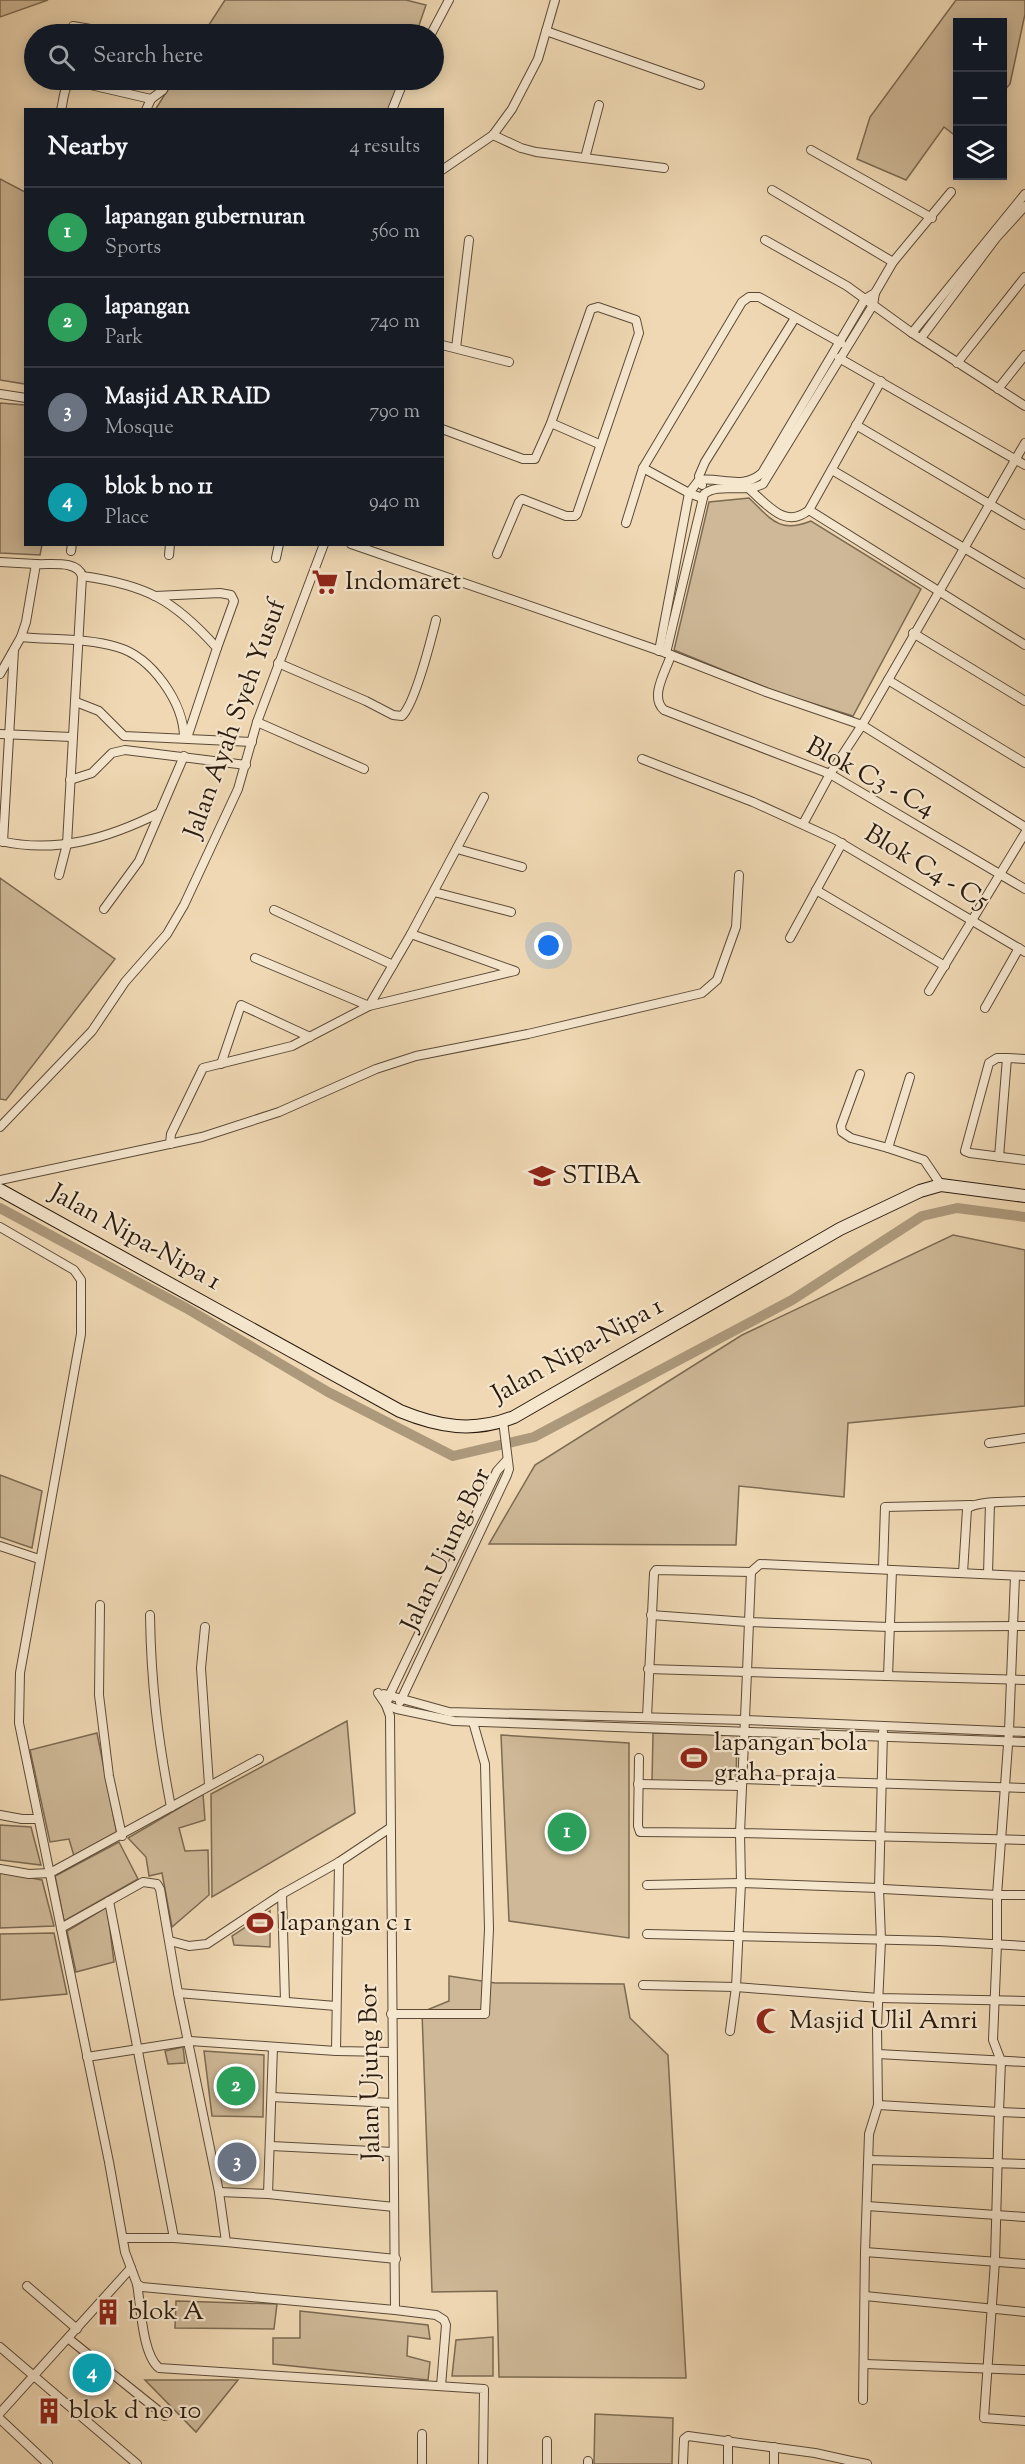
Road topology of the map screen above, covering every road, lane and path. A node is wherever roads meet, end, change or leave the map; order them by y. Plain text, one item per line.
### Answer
1 (449, 0) edge
2 (555, 0) edge
3 (436, 24) edge
4 (546, 32) junction
5 (700, 85) dead end
6 (66, 90) edge
7 (112, 90) edge
8 (163, 90) edge
9 (400, 90) edge
10 (151, 99) junction
11 (599, 105) dead end
12 (61, 108) edge
13 (147, 108) edge
14 (394, 108) edge
15 (493, 135) junction
16 (811, 150) dead end
17 (585, 158) junction
18 (664, 168) dead end
19 (444, 169) edge
20 (772, 190) dead end
21 (951, 192) dead end
22 (1025, 194) edge
23 (1025, 206) edge
24 (932, 218) junction
25 (469, 240) dead end
26 (765, 240) dead end
27 (893, 262) junction
28 (1025, 277) edge
29 (875, 293) junction
30 (865, 300) junction
31 (873, 305) junction
32 (795, 318) junction
33 (916, 335) junction
34 (841, 344) junction
35 (444, 345) edge
36 (456, 348) junction
37 (1025, 355) edge
38 (839, 358) junction
39 (509, 362) dead end
40 (957, 363) junction
41 (881, 381) junction
42 (998, 389) junction
43 (0, 394) edge
44 (24, 398) edge
45 (1025, 406) edge
46 (550, 423) junction
47 (856, 425) junction
48 (444, 430) edge
49 (1025, 443) edge
50 (599, 444) junction
51 (1016, 460) junction
52 (1025, 465) edge
53 (643, 468) junction
54 (832, 470) junction
55 (699, 480) junction
56 (748, 488) junction
57 (689, 493) junction
58 (704, 495) junction
59 (988, 504) junction
60 (808, 510) junction
61 (626, 523) dead end
62 (1025, 525) edge
63 (171, 546) edge
64 (279, 546) edge
65 (323, 546) edge
66 (357, 546) edge
67 (963, 547) junction
68 (497, 554) dead end
69 (169, 555) dead end
70 (276, 558) dead end
71 (0, 562) edge
72 (36, 564) junction
73 (82, 576) junction
74 (1025, 584) edge
75 (937, 592) junction
76 (155, 596) junction
77 (436, 620) dead end
78 (913, 633) junction
79 (21, 637) junction
80 (78, 642) junction
81 (1025, 645) edge
82 (218, 648) junction
83 (14, 650) junction
84 (665, 653) junction
85 (278, 663) junction
86 (0, 674) edge
87 (888, 680) junction
88 (1025, 701) edge
89 (76, 702) junction
90 (257, 722) junction
91 (862, 725) junction
92 (5, 734) edge
93 (72, 737) junction
94 (186, 738) junction
95 (252, 742) junction
96 (184, 756) junction
97 (642, 759) dead end
98 (1025, 763) edge
99 (246, 765) junction
100 (363, 769) dead end
101 (830, 774) junction
102 (70, 780) junction
103 (484, 797) dead end
104 (3, 798) edge
105 (159, 813) junction
106 (803, 824) junction
107 (1025, 827) edge
108 (1025, 833) edge
109 (1, 841) edge
110 (842, 843) junction
111 (67, 844) junction
112 (457, 849) junction
113 (522, 867) dead end
114 (59, 875) dead end
115 (739, 875) dead end
116 (1000, 875) junction
117 (1025, 889) edge
118 (816, 890) junction
119 (434, 892) junction
120 (104, 909) dead end
121 (274, 910) dead end
122 (511, 912) dead end
123 (972, 921) junction
124 (411, 934) junction
125 (790, 938) dead end
126 (1022, 950) edge
127 (255, 958) dead end
128 (393, 965) junction
129 (945, 966) junction
130 (929, 991) dead end
131 (369, 1006) junction
132 (985, 1008) dead end
133 (310, 1036) junction
134 (1007, 1058) junction
135 (1025, 1059) edge
136 (221, 1064) junction
137 (861, 1074) dead end
138 (910, 1077) dead end
139 (0, 1127) edge
140 (170, 1144) junction
141 (888, 1148) junction
142 (999, 1157) junction
143 (1025, 1160) edge
144 (0, 1180) edge
145 (941, 1185) junction
146 (0, 1190) edge
147 (1025, 1196) edge
148 (0, 1227) edge
149 (503, 1421) junction
150 (1025, 1438) edge
151 (989, 1443) dead end
152 (506, 1457) junction
153 (1025, 1501) edge
154 (990, 1503) junction
155 (971, 1505) junction
156 (0, 1546) edge
157 (39, 1559) junction
158 (888, 1570) junction
159 (751, 1572) junction
160 (963, 1574) junction
161 (988, 1574) junction
162 (1015, 1576) junction
163 (1025, 1576) edge
164 (100, 1605) dead end
165 (150, 1615) dead end
166 (651, 1615) junction
167 (748, 1622) junction
168 (1014, 1626) junction
169 (1025, 1626) edge
170 (889, 1627) junction
171 (205, 1628) dead end
172 (648, 1669) junction
173 (747, 1672) junction
174 (888, 1677) junction
175 (1012, 1680) junction
176 (1025, 1680) edge
177 (390, 1694) junction
178 (401, 1698) junction
179 (386, 1705) junction
180 (397, 1709) junction
181 (390, 1716) junction
182 (647, 1717) junction
183 (745, 1720) junction
184 (473, 1722) junction
185 (883, 1726) junction
186 (1009, 1731) junction
187 (1025, 1732) edge
188 (745, 1733) junction
189 (882, 1736) junction
190 (1008, 1742) junction
191 (1025, 1742) edge
192 (639, 1758) dead end
193 (259, 1760) dead end
194 (742, 1782) junction
195 (638, 1784) junction
196 (882, 1784) junction
197 (209, 1785) junction
198 (1006, 1788) junction
199 (1025, 1788) edge
200 (171, 1807) junction
201 (0, 1815) edge
202 (38, 1819) junction
203 (390, 1828) junction
204 (740, 1833) junction
205 (880, 1835) junction
206 (122, 1836) junction
207 (1000, 1839) junction
208 (1025, 1840) edge
209 (339, 1862) junction
210 (0, 1869) edge
211 (50, 1873) junction
212 (741, 1883) junction
213 (647, 1885) dead end
214 (881, 1889) junction
215 (282, 1894) junction
216 (997, 1895) junction
217 (1025, 1895) edge
218 (109, 1901) junction
219 (61, 1928) junction
220 (647, 1934) dead end
221 (740, 1935) junction
222 (881, 1940) junction
223 (170, 1941) junction
224 (997, 1944) junction
225 (1025, 1946) edge
226 (643, 1985) dead end
227 (736, 1988) junction
228 (178, 1993) junction
229 (879, 1998) junction
230 (994, 2000) junction
231 (285, 2001) junction
232 (1025, 2001) edge
233 (336, 2006) junction
234 (391, 2014) junction
235 (730, 2031) dead end
236 (190, 2041) junction
237 (273, 2047) junction
238 (138, 2050) junction
239 (336, 2051) junction
240 (391, 2052) junction
241 (878, 2054) junction
242 (87, 2057) junction
243 (1001, 2061) junction
244 (1025, 2062) edge
245 (272, 2097) junction
246 (392, 2103) junction
247 (878, 2105) junction
248 (999, 2112) junction
249 (1025, 2113) edge
250 (271, 2146) junction
251 (393, 2152) junction
252 (869, 2160) junction
253 (998, 2163) junction
254 (1025, 2164) edge
255 (219, 2192) junction
256 (268, 2194) junction
257 (867, 2206) junction
258 (394, 2207) junction
259 (996, 2214) junction
260 (1025, 2217) edge
261 (124, 2238) junction
262 (174, 2238) junction
263 (226, 2242) junction
264 (865, 2252) junction
265 (396, 2259) junction
266 (995, 2261) junction
267 (1025, 2264) edge
268 (131, 2268) junction
269 (137, 2284) junction
270 (27, 2286) dead end
271 (865, 2296) junction
272 (992, 2308) junction
273 (395, 2310) junction
274 (1025, 2312) edge
275 (77, 2329) junction
276 (69, 2339) junction
277 (0, 2347) edge
278 (865, 2364) junction
279 (988, 2368) junction
280 (1025, 2370) edge
281 (32, 2375) junction
282 (441, 2386) junction
283 (864, 2400) dead end
284 (0, 2413) edge
285 (165, 2416) dead end
286 (0, 2419) edge
287 (1025, 2421) edge
288 (422, 2434) dead end
289 (728, 2440) junction
290 (547, 2441) dead end
291 (774, 2447) junction
292 (815, 2453) junction
293 (851, 2463) edge
294 (48, 2464) edge
295 (137, 2464) edge
296 (422, 2464) edge
297 (483, 2464) edge
298 (547, 2464) edge
299 (683, 2464) edge
300 (728, 2464) edge
301 (774, 2464) edge
302 (815, 2464) edge
303 (867, 2464) edge

1 - 3 street
2 - 4 street
4 - 5 street
4 - 15 street
6 - 12 street
7 - 10 street
8 - 10 street
9 - 14 street
10 - 13 street
11 - 17 street
15 - 17 street
15 - 19 street
16 - 24 street
17 - 18 street
20 - 27 street
21 - 24 street
22 - 33 street
23 - 33 street
24 - 27 street
25 - 36 street
26 - 30 street
27 - 29 street
28 - 40 street
29 - 30 street
29 - 31 street
30 - 31 street
30 - 34 street
31 - 33 street
31 - 38 street
32 - 34 street
32 - 53 street
32 - 55 street
33 - 40 street
34 - 55 street
35 - 36 street
36 - 39 street
37 - 42 street
38 - 41 street
38 - 56 street
40 - 42 street
41 - 47 street
41 - 51 street
42 - 45 street
43 - 44 street
46 - 48 street
46 - 50 street
46 - 50 street
47 - 54 street
47 - 59 street
49 - 51 street
50 - 68 street
51 - 52 street
51 - 59 street
53 - 57 street
53 - 61 street
54 - 60 street
54 - 67 street
55 - 57 street
55 - 58 street
56 - 58 street
56 - 60 street
57 - 58 street
57 - 84 street
58 - 84 street
59 - 62 street
59 - 67 street
60 - 75 street
63 - 69 street
64 - 70 street
65 - 85 street, Jalan Ayah Syeh Yusuf
66 - 84 street
67 - 74 street
67 - 75 street
71 - 72 street
72 - 73 street
72 - 79 street
73 - 76 street
73 - 80 street
75 - 78 street
75 - 81 street
76 - 82 street
76 - 82 street
77 - 85 street
78 - 87 street
78 - 88 street
79 - 80 street
79 - 83 street
80 - 89 street
80 - 94 street
82 - 94 street
83 - 86 street
83 - 92 street
84 - 91 street
84 - 101 street, Blok C3 - C4
85 - 90 street, Jalan Ayah Syeh Yusuf
87 - 91 street
87 - 98 street
89 - 93 street
89 - 94 street
90 - 95 street, Jalan Ayah Syeh Yusuf
90 - 100 street
91 - 101 street
91 - 107 street
92 - 93 street
92 - 104 street
93 - 102 street
94 - 95 street
95 - 99 street, Jalan Ayah Syeh Yusuf
96 - 99 street
96 - 102 street
96 - 105 street
97 - 106 street, Blok C4 - C5
99 - 139 street, Jalan Ayah Syeh Yusuf
101 - 106 street
101 - 116 street, Blok C3 - C4
102 - 111 street
103 - 112 street
104 - 109 street
105 - 111 street
105 - 120 street
106 - 110 street, Blok C4 - C5
108 - 116 street
109 - 111 street
110 - 118 street
110 - 123 street, Blok C4 - C5
111 - 114 street
112 - 113 street
112 - 119 street
115 - 140 street
116 - 117 street, Blok C3 - C4
116 - 123 street
118 - 125 street
118 - 129 street
119 - 122 street
119 - 124 street
121 - 128 street
123 - 126 street, Blok C4 - C5
123 - 129 street
124 - 128 street
124 - 131 street
126 - 132 street
127 - 131 street
128 - 131 street
129 - 130 street
131 - 133 street
133 - 136 street
133 - 136 street
134 - 135 street
134 - 142 street
134 - 142 street
136 - 140 street
137 - 141 street
138 - 141 street
140 - 144 street
141 - 145 street
142 - 143 street
145 - 147 street, Jalan Nipa-Nipa 1
145 - 149 street, Jalan Nipa-Nipa 1
146 - 149 street, Jalan Nipa-Nipa 1
148 - 157 street
149 - 152 street
150 - 151 street
152 - 177 street, Jalan Ujung Bor
152 - 178 street, Jalan Ujung Bor
153 - 154 street
154 - 155 street
154 - 161 street
155 - 158 street
155 - 160 street
156 - 157 street
157 - 202 street
158 - 159 street
158 - 160 street
158 - 170 street
159 - 166 street
159 - 167 street
160 - 161 street
161 - 162 street
162 - 163 street
162 - 168 street
164 - 206 street
165 - 200 street
166 - 167 street
166 - 172 street
167 - 170 street
167 - 173 street
168 - 169 street
168 - 170 street
168 - 175 street
170 - 174 street
171 - 197 street
172 - 173 street
172 - 182 street
173 - 174 street
173 - 183 street
174 - 175 street
175 - 176 street
175 - 186 street
177 - 178 street
177 - 179 street, Jalan Ujung Bor
178 - 180 street, Jalan Ujung Bor
178 - 182 street
179 - 180 street
179 - 181 street, Jalan Ujung Bor
180 - 181 street, Jalan Ujung Bor
180 - 184 street
181 - 203 street, Jalan Ujung Bor
182 - 183 street
183 - 185 street
183 - 188 street
184 - 188 street
184 - 234 street
185 - 186 street
185 - 189 street
186 - 187 street
186 - 190 street
188 - 189 street
188 - 194 street
189 - 190 street
189 - 196 street
190 - 191 street
190 - 198 street
192 - 195 street
193 - 197 street
194 - 195 street
194 - 196 street
194 - 204 street
195 - 204 street
196 - 198 street
196 - 205 street
197 - 200 street
198 - 199 street
198 - 207 street
200 - 206 street
201 - 202 street
202 - 211 street
203 - 209 street
203 - 234 street, Jalan Ujung Bor
204 - 205 street
204 - 212 street
205 - 207 street
205 - 214 street
206 - 211 street
207 - 208 street
207 - 216 street
209 - 215 street
209 - 233 street
210 - 211 street
211 - 219 street
212 - 213 street
212 - 214 street
212 - 221 street
214 - 216 street
214 - 222 street
215 - 223 street
215 - 231 street
216 - 217 street
216 - 224 street
218 - 219 street
218 - 223 street
218 - 238 street
219 - 242 street
220 - 221 street
221 - 222 street
221 - 227 street
222 - 224 street
222 - 229 street
223 - 228 street
224 - 225 street
224 - 230 street
226 - 227 street
227 - 229 street
227 - 235 street
228 - 231 street
228 - 236 street
229 - 230 street
229 - 241 street
230 - 232 street
230 - 243 street
231 - 233 street
233 - 239 street
234 - 240 street, Jalan Ujung Bor
236 - 237 street
236 - 238 street
236 - 255 street
237 - 239 street
237 - 245 street
238 - 242 street
238 - 262 street
239 - 240 street
240 - 246 street, Jalan Ujung Bor
241 - 243 street
241 - 247 street
242 - 261 street
243 - 244 street
243 - 248 street
245 - 246 street
245 - 250 street
246 - 251 street, Jalan Ujung Bor
247 - 248 street
247 - 252 street
248 - 249 street
248 - 253 street
250 - 251 street
250 - 256 street
251 - 258 street, Jalan Ujung Bor
252 - 253 street
252 - 257 street
253 - 254 street
253 - 259 street
255 - 256 street
255 - 263 street
256 - 258 street
257 - 259 street
257 - 264 street
258 - 265 street, Jalan Ujung Bor
259 - 260 street
259 - 266 street
261 - 262 street
261 - 268 street
262 - 263 street
263 - 265 street
264 - 266 street
264 - 271 street
265 - 273 street, Jalan Ujung Bor
266 - 267 street
266 - 272 street
268 - 269 street
268 - 275 street
269 - 273 street
269 - 282 street
270 - 275 street
271 - 272 street
271 - 278 street
272 - 274 street
272 - 279 street
273 - 282 street
275 - 276 street
276 - 281 street
276 - 285 street
277 - 281 street
278 - 279 street
278 - 283 street
279 - 280 street
279 - 287 street
281 - 284 street
281 - 295 street
282 - 297 street
286 - 294 street
288 - 296 street
289 - 291 street
289 - 299 street
289 - 300 street
290 - 298 street
291 - 292 street
291 - 301 street
292 - 293 street
292 - 302 street
293 - 303 street

